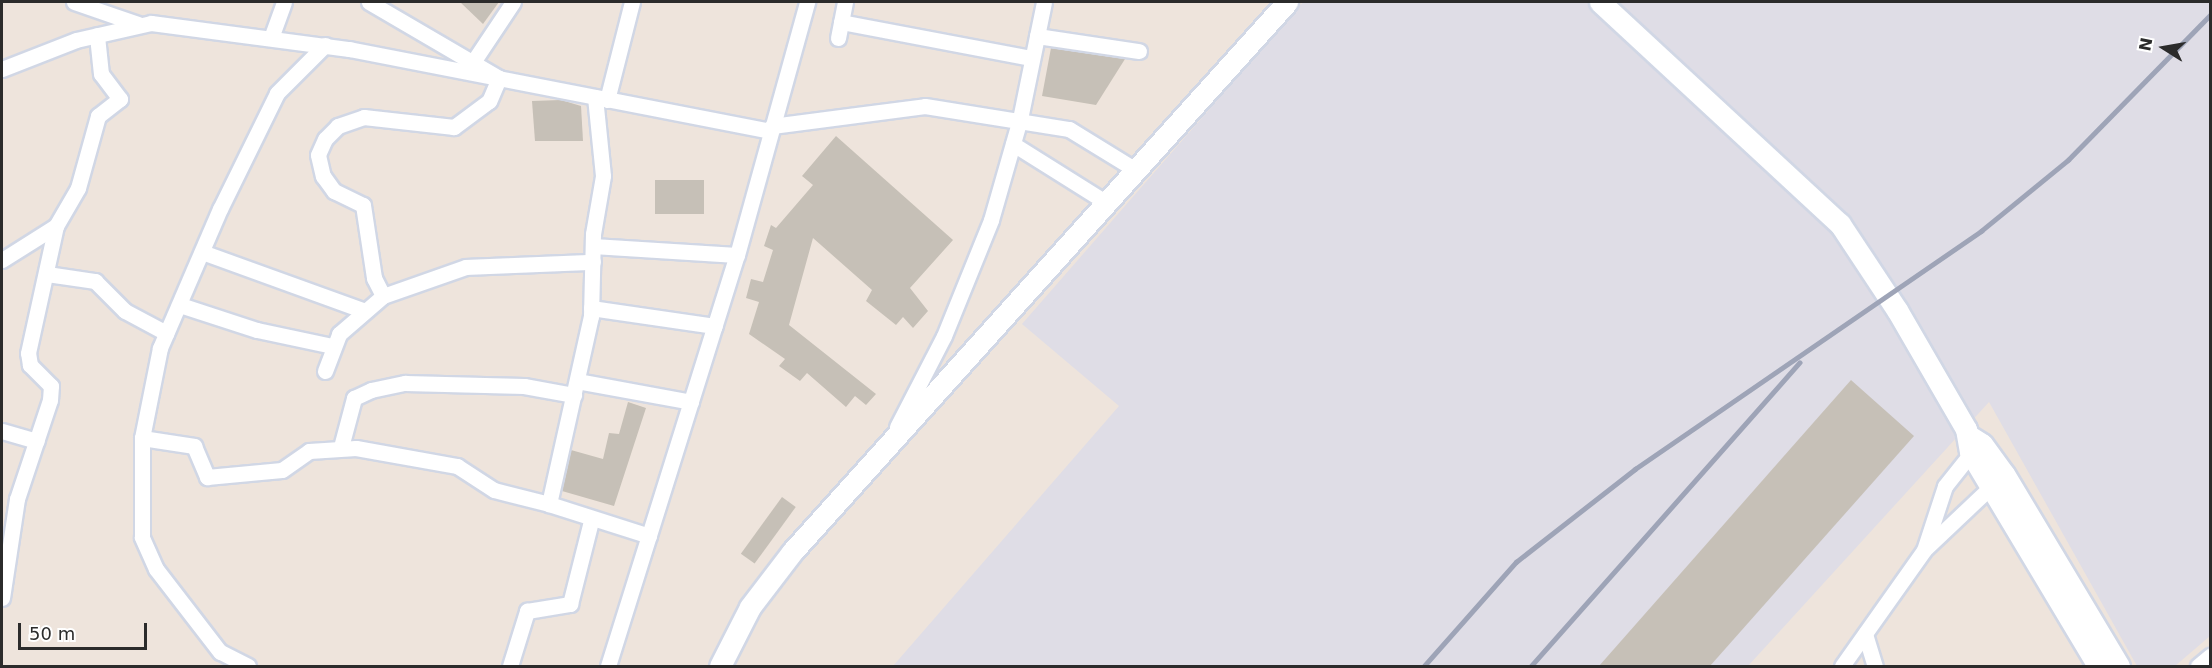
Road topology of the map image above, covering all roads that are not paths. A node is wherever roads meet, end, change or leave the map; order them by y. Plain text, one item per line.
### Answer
1 (74, 2) edge
2 (284, 2) edge
3 (369, 2) edge
4 (513, 2) edge
5 (632, 2) edge
6 (807, 2) edge
7 (845, 2) edge
8 (1044, 2) edge
9 (1287, 2) edge
10 (1600, 2) edge
11 (841, 22) junction
12 (141, 25) junction
13 (96, 34) junction
14 (1037, 36) junction
15 (271, 38) junction
16 (838, 38) dead end
17 (325, 45) junction
18 (1139, 51) dead end
19 (1032, 58) junction
20 (473, 62) junction
21 (4, 67) edge
22 (499, 78) junction
23 (601, 98) junction
24 (1020, 119) junction
25 (771, 129) junction
26 (1013, 144) junction
27 (1136, 170) junction
28 (1107, 203) junction
29 (56, 226) junction
30 (593, 246) junction
31 (202, 252) junction
32 (737, 255) junction
33 (2, 260) edge
34 (593, 262) junction
35 (47, 274) junction
36 (383, 296) junction
37 (180, 305) junction
38 (591, 308) junction
39 (365, 311) junction
40 (715, 326) junction
41 (166, 333) junction
42 (332, 346) junction
43 (325, 371) dead end
44 (576, 388) junction
45 (691, 402) junction
46 (2, 431) edge
47 (142, 438) junction
48 (1972, 440) junction
49 (37, 441) junction
50 (341, 447) junction
51 (882, 456) junction
52 (1998, 480) junction
53 (549, 504) junction
54 (8, 507) edge
55 (591, 521) junction
56 (649, 536) junction
57 (1924, 550) junction
58 (2064, 594) junction
59 (2, 598) edge
60 (1865, 634) junction
61 (2211, 656) edge
62 (248, 666) edge
63 (510, 666) edge
64 (608, 666) edge
65 (720, 666) edge
66 (1842, 666) edge
67 (1875, 666) edge
68 (2098, 666) edge
69 (2119, 666) edge
70 (2198, 666) edge

1 - 12 street
2 - 15 street
3 - 20 street
4 - 20 street
5 - 23 street
6 - 25 street
7 - 11 street
8 - 14 street
9 - 27 main road
10 - 48 main road
11 - 16 street
11 - 19 street
12 - 13 street
12 - 15 street
13 - 21 street
13 - 29 street
14 - 18 street
14 - 19 street
15 - 17 street
17 - 22 street
17 - 31 street
19 - 24 street
20 - 22 street
22 - 23 street
22 - 36 street
23 - 25 street
23 - 30 street
24 - 25 street
24 - 26 street
24 - 27 street
25 - 32 street
26 - 28 street
26 - 51 street
27 - 28 main road
28 - 51 main road
29 - 33 street
29 - 35 street
30 - 32 street
30 - 34 street
31 - 37 street
31 - 39 street
32 - 40 street
34 - 36 street
34 - 38 street
35 - 41 street
35 - 49 street
36 - 39 street
37 - 41 street
37 - 42 street
38 - 40 street
38 - 44 street
39 - 42 street
40 - 45 street
41 - 47 street
42 - 43 street
44 - 45 street
44 - 50 street
44 - 53 street
45 - 56 street
46 - 49 street
47 - 50 street
47 - 62 street
48 - 52 main road
48 - 57 street
49 - 54 street
50 - 53 street
51 - 65 main road
52 - 57 street
52 - 58 main road
53 - 55 street
54 - 59 street
55 - 56 street
55 - 63 street
56 - 64 street
57 - 60 street
58 - 68 main road
58 - 69 main road
60 - 66 street
60 - 67 street
61 - 70 street

